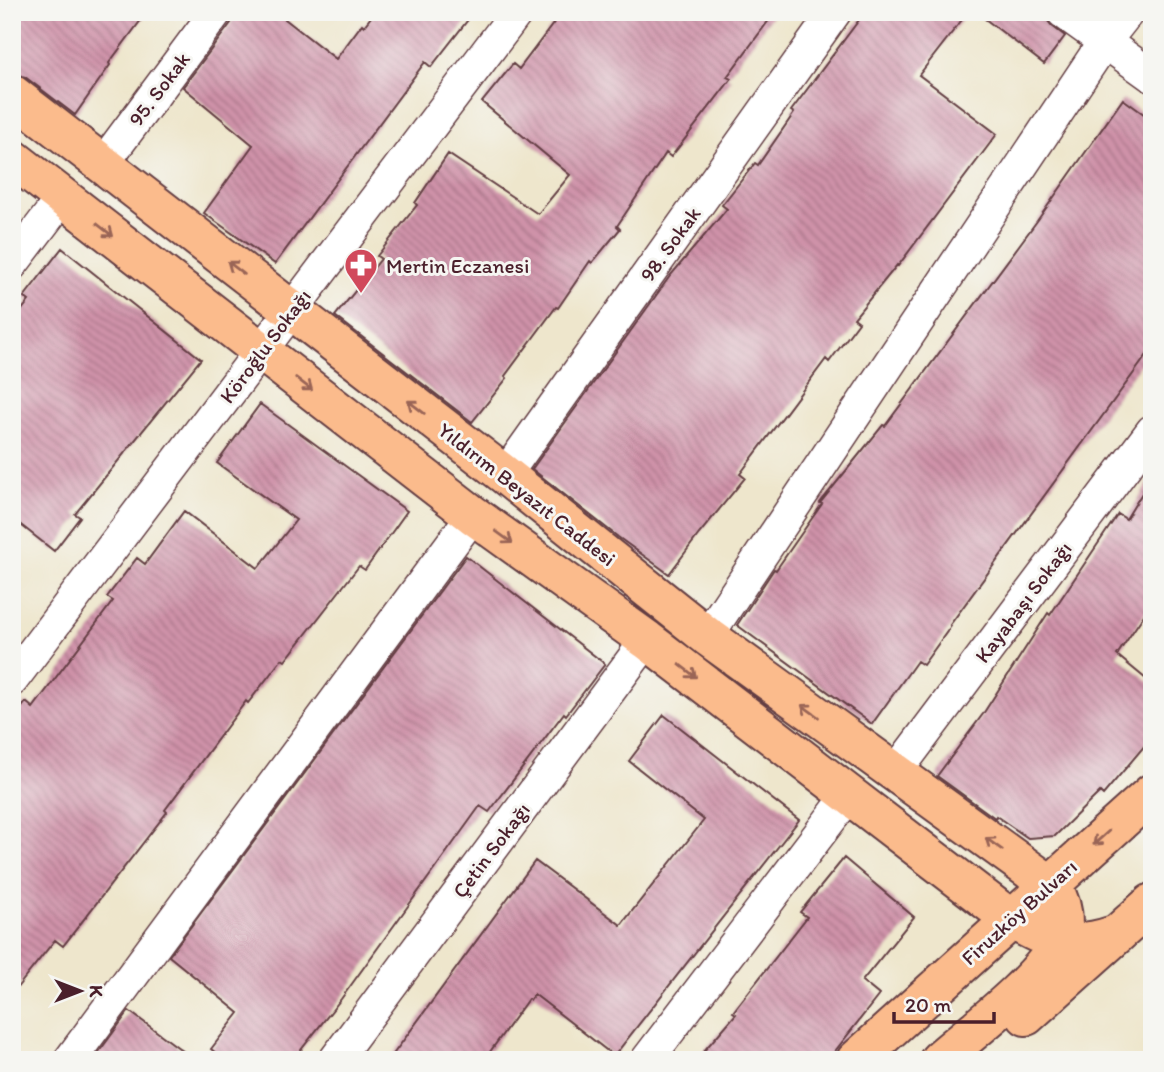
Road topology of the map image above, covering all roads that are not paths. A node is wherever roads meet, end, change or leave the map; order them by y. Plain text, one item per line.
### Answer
1 (216, 12) edge
2 (517, 12) edge
3 (835, 12) edge
4 (1063, 12) edge
5 (1128, 12) edge
6 (1105, 41) junction
7 (1152, 76) edge
8 (12, 94) edge
9 (12, 158) edge
10 (102, 165) junction
11 (62, 197) junction
12 (12, 264) edge
13 (292, 311) junction
14 (261, 351) junction
15 (1152, 431) edge
16 (505, 475) junction
17 (473, 515) junction
18 (707, 636) junction
19 (647, 640) junction
20 (12, 680) edge
21 (895, 773) junction
22 (1152, 793) edge
23 (849, 795) junction
24 (1049, 884) junction
25 (1152, 903) edge
26 (1011, 919) junction
27 (1114, 935) junction
28 (1058, 942) junction
29 (70, 1060) edge
30 (335, 1060) edge
31 (647, 1060) edge
32 (856, 1060) edge
33 (939, 1060) edge
34 (978, 1060) edge

1 - 10 street, 95. Sokak
2 - 13 street, Köroğlu Sokağı
3 - 16 street, 98. Sokak
4 - 6 street
5 - 6 street
6 - 7 street
6 - 18 street
8 - 10 main road, Yıldırım Beyazıt Caddesi
9 - 11 main road
13 -> 10 main road, Yıldırım Beyazıt Caddesi
11 - 12 street
11 -> 14 main road
13 - 14 street, Köroğlu Sokağı
16 -> 13 main road, Yıldırım Beyazıt Caddesi
14 -> 17 main road
14 - 20 street, Köroğlu Sokağı
15 - 21 street, Kayabaşı Sokağı
16 - 18 main road, Yıldırım Beyazıt Caddesi
17 -> 19 main road
17 - 29 street
21 -> 18 main road, Yıldırım Beyazıt Caddesi
19 -> 23 main road
19 - 30 street, Çetin Sokağı
24 -> 21 main road, Yıldırım Beyazıt Caddesi
22 -> 24 main road, Firuzköy Bulvarı
23 - 26 main road
23 - 31 street
24 - 26 main road, Firuzköy Bulvarı
24 - 28 main road
25 - 27 main road
26 - 28 main road
26 - 32 main road, Firuzköy Bulvarı
27 - 28 main road
27 - 34 main road
28 - 33 main road

